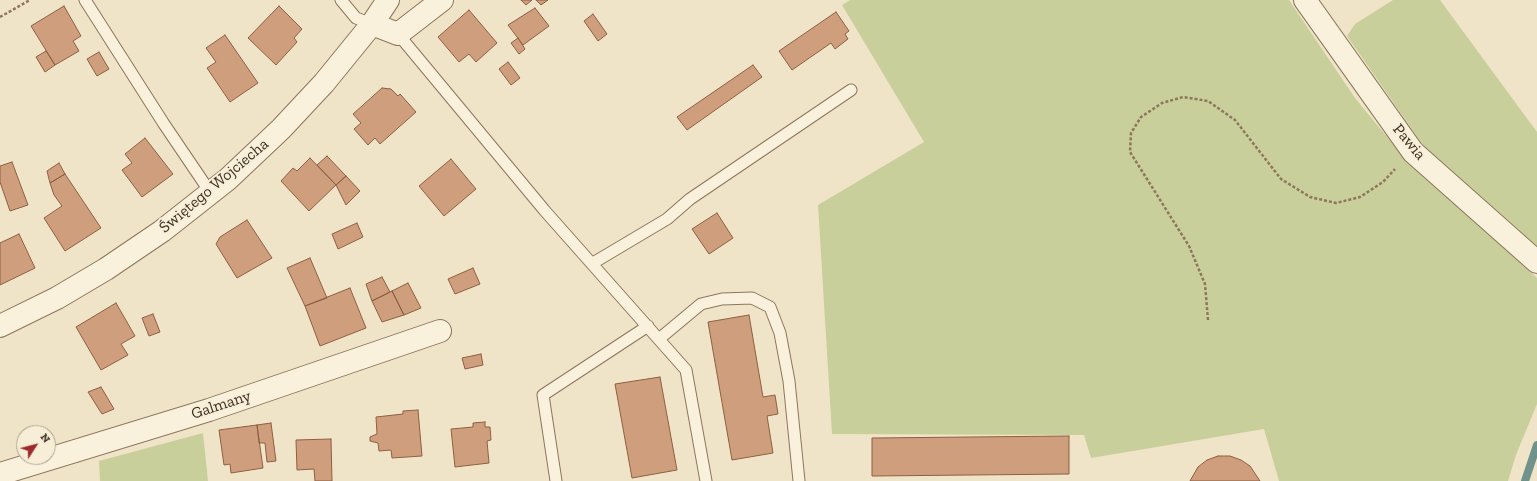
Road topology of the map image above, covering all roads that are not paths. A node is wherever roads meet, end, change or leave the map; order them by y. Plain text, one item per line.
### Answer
1 (85, 0) edge
2 (341, 0) edge
3 (388, 0) edge
4 (442, 0) edge
5 (1305, 0) edge
6 (372, 24) junction
7 (398, 34) junction
8 (851, 90) dead end
9 (210, 192) junction
10 (1537, 262) edge
11 (593, 263) junction
12 (0, 326) edge
13 (648, 326) junction
14 (440, 331) dead end
15 (659, 338) junction
16 (0, 474) edge
17 (556, 481) edge
18 (706, 481) edge
19 (799, 481) edge

1 - 9 lane
2 - 6 lane
3 - 6 street, Świętego Wojciecha
4 - 7 street
5 - 10 street, Pawia
6 - 7 street
6 - 9 street, Świętego Wojciecha
7 - 11 lane
8 - 11 lane
9 - 12 street, Świętego Wojciecha
11 - 13 lane
13 - 15 lane
13 - 17 lane
14 - 16 street, Galmany
15 - 18 lane
15 - 19 lane

